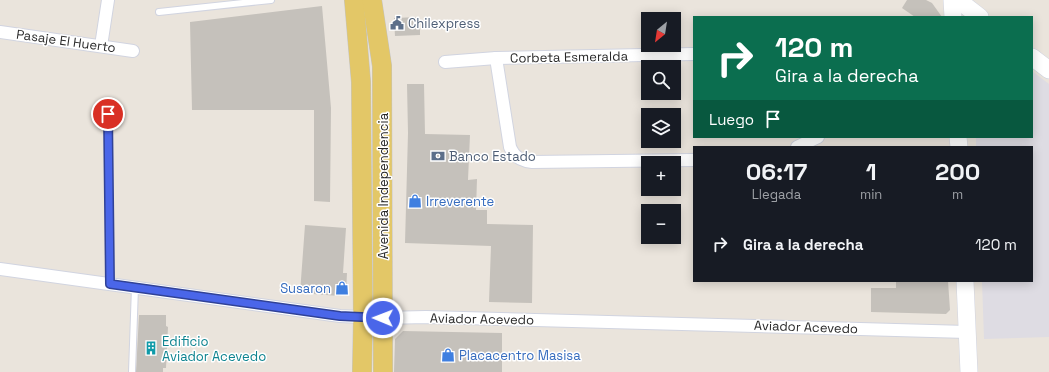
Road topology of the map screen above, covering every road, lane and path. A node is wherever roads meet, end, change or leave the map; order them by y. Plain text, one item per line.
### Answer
1 (108, 0) edge
2 (271, 0) edge
3 (354, 0) edge
4 (372, 0) edge
5 (952, 0) edge
6 (958, 0) edge
7 (159, 12) dead end
8 (953, 16) edge
9 (979, 16) edge
10 (0, 32) edge
11 (102, 46) junction
12 (133, 51) dead end
13 (693, 54) edge
14 (496, 58) junction
15 (1033, 58) edge
16 (445, 62) dead end
17 (1049, 70) edge
18 (108, 114) dead end
19 (816, 138) edge
20 (800, 146) edge
21 (693, 160) edge
22 (0, 268) edge
23 (965, 282) edge
24 (110, 284) junction
25 (135, 287) junction
26 (363, 318) junction
27 (383, 318) junction
28 (967, 332) junction
29 (132, 372) edge
30 (362, 372) edge
31 (383, 372) edge
32 (969, 372) edge

1 - 11 street
2 - 7 lane
3 - 26 main road, Avenida Independencia
4 - 27 main road, Avenida Independencia
5 - 8 main road
6 - 9 main road
10 - 11 street, Pasaje El Huerto
11 - 12 street, Pasaje El Huerto
13 - 14 street, Corbeta Esmeralda
14 - 16 street, Corbeta Esmeralda
14 - 21 street
15 - 17 main road
18 - 24 lane
19 - 20 street
22 - 24 street, Aviador Acevedo
23 - 28 main road
24 - 25 street, Aviador Acevedo
25 - 26 street, Aviador Acevedo
25 - 29 lane
26 - 27 street, Aviador Acevedo
26 - 30 main road, Avenida Independencia
27 - 28 street, Aviador Acevedo
27 - 31 main road, Avenida Independencia
28 - 32 main road

